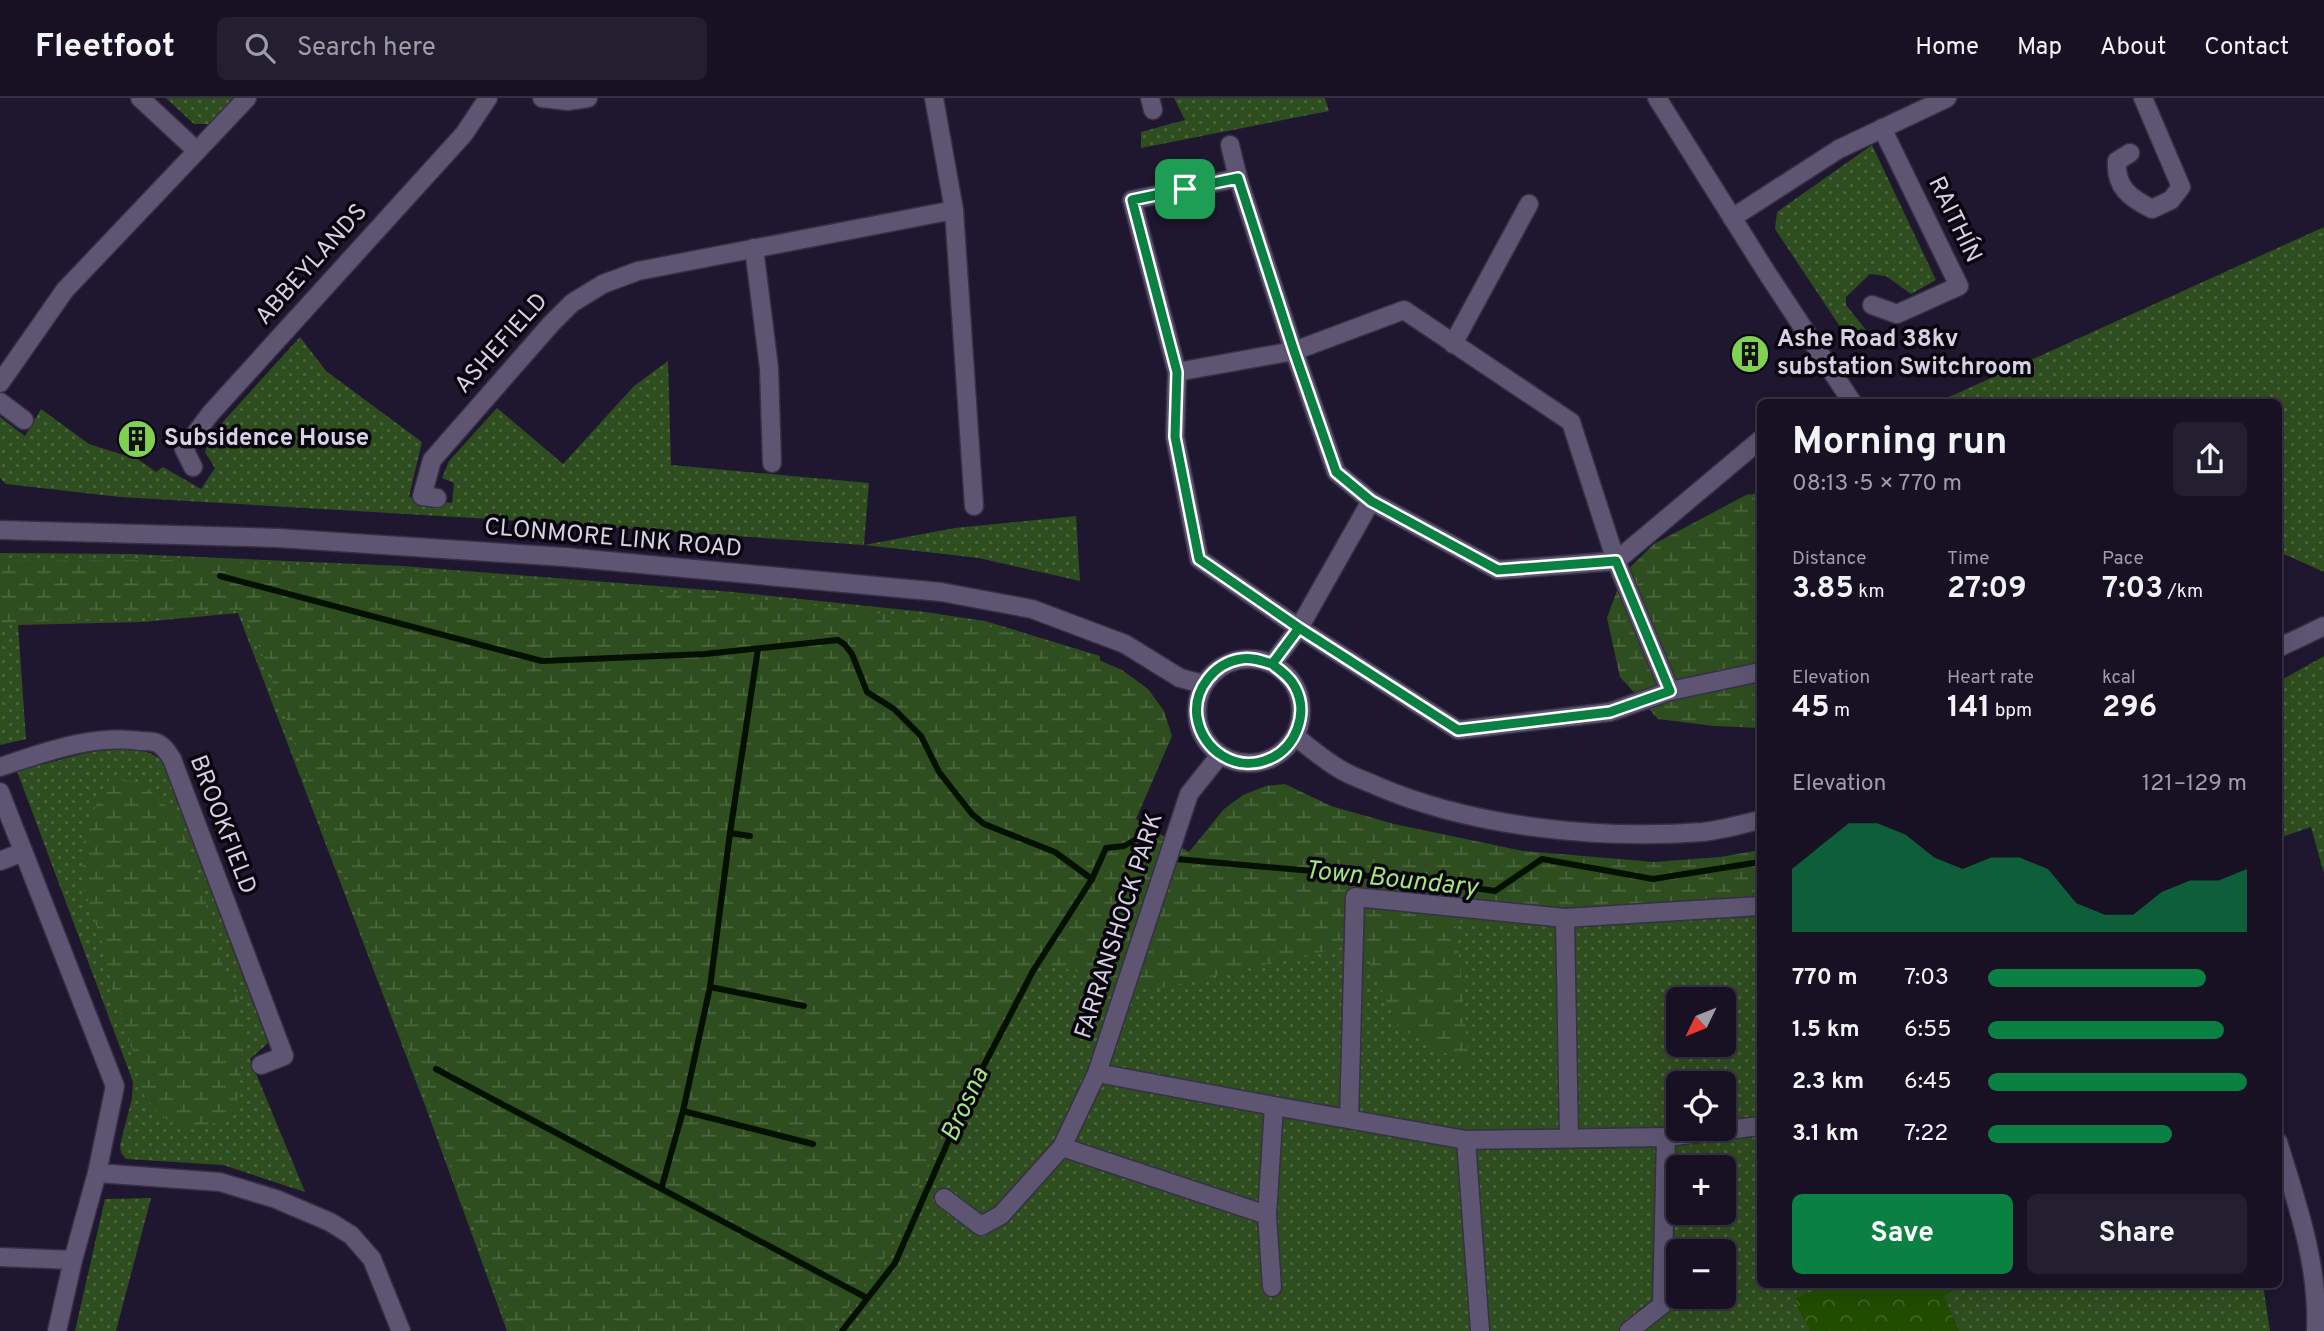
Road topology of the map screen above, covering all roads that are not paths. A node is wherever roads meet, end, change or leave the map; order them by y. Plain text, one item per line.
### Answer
1 (141, 98) edge
2 (247, 98) edge
3 (488, 98) edge
4 (542, 98) edge
5 (588, 98) edge
6 (934, 98) edge
7 (1657, 98) edge
8 (1947, 98) edge
9 (2143, 98) edge
10 (1882, 128) junction
11 (1230, 145) dead end
12 (197, 151) junction
13 (2130, 153) dead end
14 (1238, 178) junction
15 (1530, 204) dead end
16 (954, 210) junction
17 (1732, 218) junction
18 (754, 248) junction
19 (1872, 305) dead end
20 (1453, 344) junction
21 (1294, 351) junction
22 (1177, 372) junction
23 (0, 383) edge
24 (1850, 399) edge
25 (0, 402) edge
26 (24, 420) dead end
27 (1757, 443) edge
28 (772, 463) dead end
29 (193, 467) dead end
30 (437, 498) dead end
31 (1371, 501) junction
32 (974, 506) dead end
33 (0, 530) edge
34 (1616, 561) junction
35 (2324, 626) edge
36 (1299, 628) junction
37 (2282, 646) edge
38 (1272, 664) junction
39 (1757, 673) edge
40 (1203, 684) junction
41 (1670, 691) junction
42 (1295, 736) junction
43 (1220, 755) junction
44 (0, 767) edge
45 (0, 792) edge
46 (1757, 821) edge
47 (23, 852) junction
48 (0, 862) edge
49 (1757, 906) edge
50 (1565, 918) junction
51 (261, 1065) dead end
52 (1097, 1073) junction
53 (1274, 1106) junction
54 (1349, 1119) junction
55 (1757, 1126) edge
56 (1736, 1129) edge
57 (1666, 1137) joint
58 (1569, 1138) junction
59 (1466, 1140) junction
60 (1062, 1147) junction
61 (2282, 1155) edge
62 (97, 1173) junction
63 (944, 1198) dead end
64 (1268, 1215) junction
65 (0, 1257) edge
66 (73, 1260) junction
67 (1272, 1287) dead end
68 (57, 1331) edge
69 (401, 1331) edge
70 (1480, 1331) edge
71 (1629, 1331) edge
72 (2316, 1331) edge

1 - 12 street
2 - 12 street
3 - 29 street, ABBEYLANDS
4 - 5 street
6 - 16 street
7 - 17 street
8 - 10 street
9 - 13 street
10 - 17 street
10 - 19 street, RAITHÍN
11 - 14 street
12 - 23 street
14 - 21 street
14 - 22 street
15 - 20 street
16 - 18 street, ASHEFIELD
16 - 32 street
17 - 24 street
18 - 28 street
18 - 30 street, ASHEFIELD
20 - 21 street
20 - 34 street
21 - 22 street
21 - 31 street
22 - 36 street
25 - 26 street
27 - 34 street
31 - 34 street
31 - 36 street
33 - 40 street, CLONMORE LINK ROAD
34 - 41 street
35 - 37 street
36 - 38 street
36 - 41 street
38 - 40 street
38 - 42 street
39 - 41 street
40 - 43 street
42 - 43 street
42 - 46 street
43 - 52 street, FARRANSHOCK PARK
44 - 51 street, BROOKFIELD
45 - 47 street
47 - 48 street
47 - 62 street
49 - 50 street
50 - 54 street
50 - 58 street
52 - 53 street, FARRANSHOCK PARK
52 - 60 street, FARRANSHOCK PARK
53 - 54 street, FARRANSHOCK PARK
53 - 64 street
54 - 59 street, FARRANSHOCK PARK
55 - 56 street, FARRANSHOCK PARK
57 - 58 street, FARRANSHOCK PARK
57 - 71 street
58 - 59 street, FARRANSHOCK PARK
59 - 70 street
60 - 63 street, FARRANSHOCK PARK
60 - 64 street
61 - 72 street
62 - 66 street
62 - 69 street
64 - 67 street
65 - 66 street
66 - 68 street

